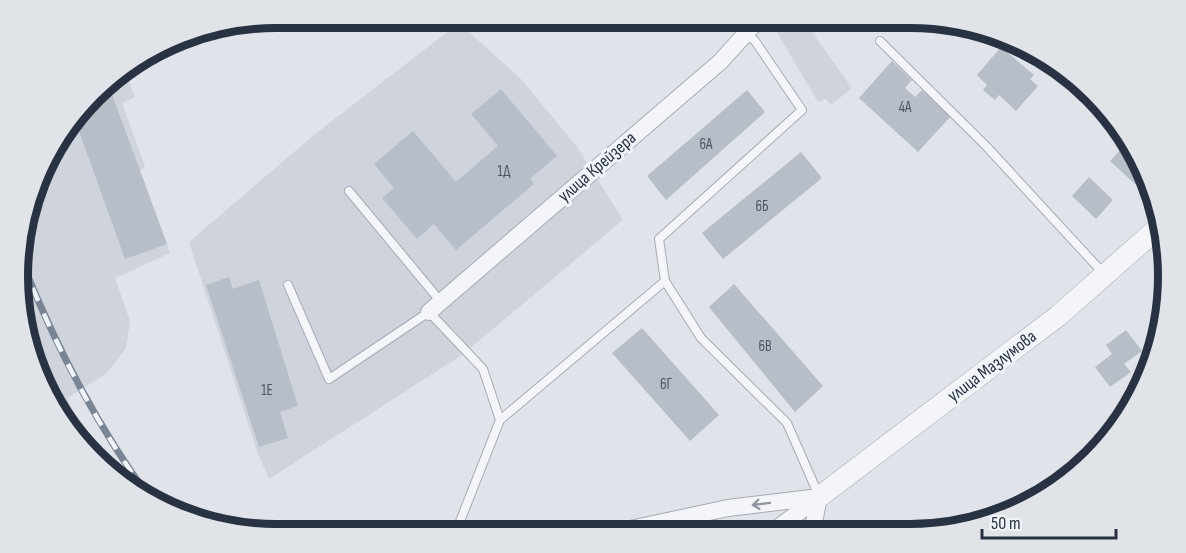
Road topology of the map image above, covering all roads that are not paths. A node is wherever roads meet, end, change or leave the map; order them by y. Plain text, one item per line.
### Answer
1 (751, 28) edge
2 (747, 33) junction
3 (880, 40) dead end
4 (349, 191) dead end
5 (1153, 232) edge
6 (1105, 275) junction
7 (665, 281) junction
8 (288, 285) dead end
9 (435, 307) junction
10 (501, 420) junction
11 (819, 497) junction
12 (459, 524) edge
13 (654, 524) edge
14 (783, 524) edge
15 (814, 524) edge

1 - 2 street, улица Крейзера
2 - 7 lane
2 - 9 street, улица Крейзера
3 - 6 lane
4 - 9 lane
5 - 6 street, улица Мазлумова
6 - 11 street, улица Мазлумова
7 - 10 lane
7 - 11 lane
8 - 9 lane
9 - 10 lane
10 - 12 lane
11 -> 13 street
11 - 14 street
11 - 15 street

